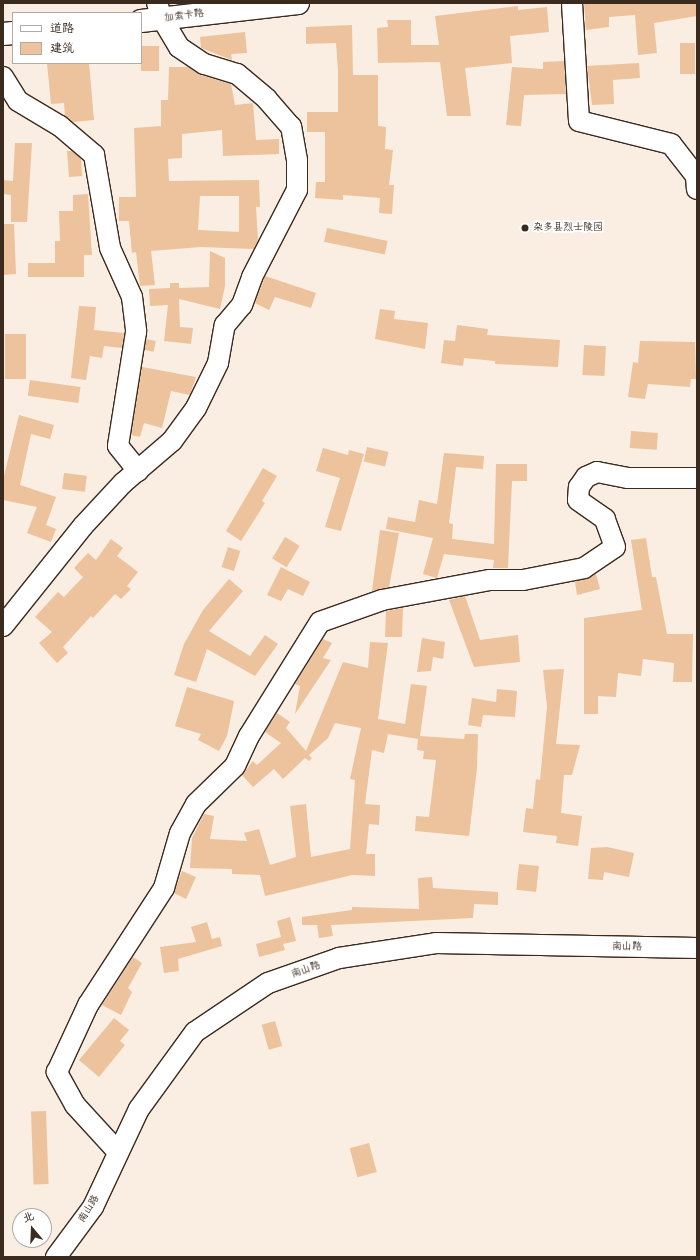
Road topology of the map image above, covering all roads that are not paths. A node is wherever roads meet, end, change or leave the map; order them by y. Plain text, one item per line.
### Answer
1 (298, 3) edge
2 (572, 3) edge
3 (153, 14) edge
4 (3, 77) edge
5 (697, 189) edge
6 (138, 471) junction
7 (697, 478) edge
8 (3, 626) edge
9 (697, 948) edge
10 (118, 1152) junction
11 (56, 1257) edge

1 - 3 main road, 加索卡路
2 - 5 street
3 - 6 street
4 - 6 street
6 - 8 street
7 - 10 street
9 - 10 street, 南山路
10 - 11 street, 南山路

